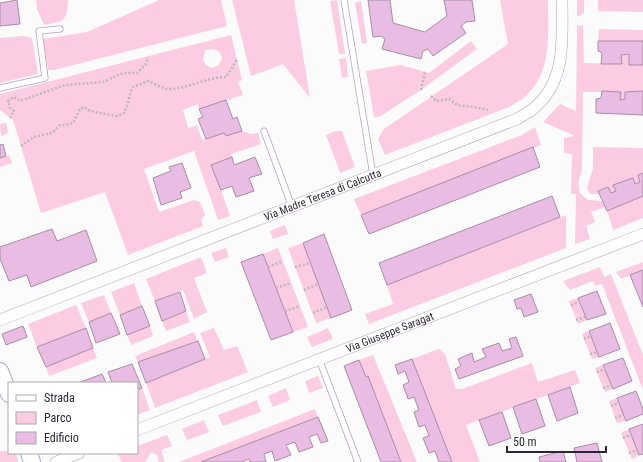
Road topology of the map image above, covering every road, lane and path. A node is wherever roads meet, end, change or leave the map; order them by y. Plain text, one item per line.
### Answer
1 (344, 0) edge
2 (562, 0) edge
3 (60, 29) dead end
4 (148, 56) dead end
5 (237, 60) dead end
6 (425, 72) dead end
7 (0, 88) edge
8 (421, 90) dead end
9 (431, 96) dead end
10 (488, 110) dead end
11 (10, 118) dead end
12 (264, 131) dead end
13 (21, 146) dead end
14 (373, 175) junction
15 (292, 207) junction
16 (643, 234) edge
17 (283, 261) dead end
18 (310, 263) dead end
19 (268, 267) dead end
20 (295, 267) dead end
21 (291, 283) dead end
22 (318, 284) dead end
23 (276, 288) dead end
24 (304, 290) dead end
25 (580, 302) dead end
26 (570, 305) dead end
27 (300, 306) dead end
28 (327, 307) dead end
29 (285, 311) dead end
30 (313, 313) dead end
31 (585, 317) dead end
32 (0, 320) edge
33 (576, 320) dead end
34 (591, 336) dead end
35 (584, 339) dead end
36 (597, 352) dead end
37 (590, 354) dead end
38 (320, 360) junction
39 (605, 369) dead end
40 (0, 371) edge
41 (597, 372) dead end
42 (612, 385) dead end
43 (603, 388) dead end
44 (8, 391) edge
45 (619, 403) dead end
46 (611, 406) dead end
47 (624, 415) dead end
48 (615, 418) dead end
49 (138, 430) edge
50 (631, 435) dead end
51 (623, 438) dead end
52 (637, 450) dead end
53 (629, 453) dead end
54 (76, 454) edge
55 (56, 462) edge
56 (358, 462) edge

1 - 14 lane
2 - 14 street, Via Madre Teresa di Calcutta
3 - 7 lane
4 - 11 path
5 - 13 path
6 - 8 path
9 - 10 path
12 - 15 lane
14 - 15 street, Via Madre Teresa di Calcutta
15 - 32 street, Via Madre Teresa di Calcutta
16 - 38 street, Via Giuseppe Saragat
17 - 19 path
18 - 20 path
21 - 23 path
22 - 24 path
25 - 26 path
27 - 29 path
28 - 30 path
31 - 33 path
34 - 35 path
36 - 37 path
38 - 49 street, Via Giuseppe Saragat
38 - 56 lane
39 - 41 path
40 - 44 main road
42 - 43 path
45 - 46 path
47 - 48 path
50 - 51 path
52 - 53 path
54 - 55 street

